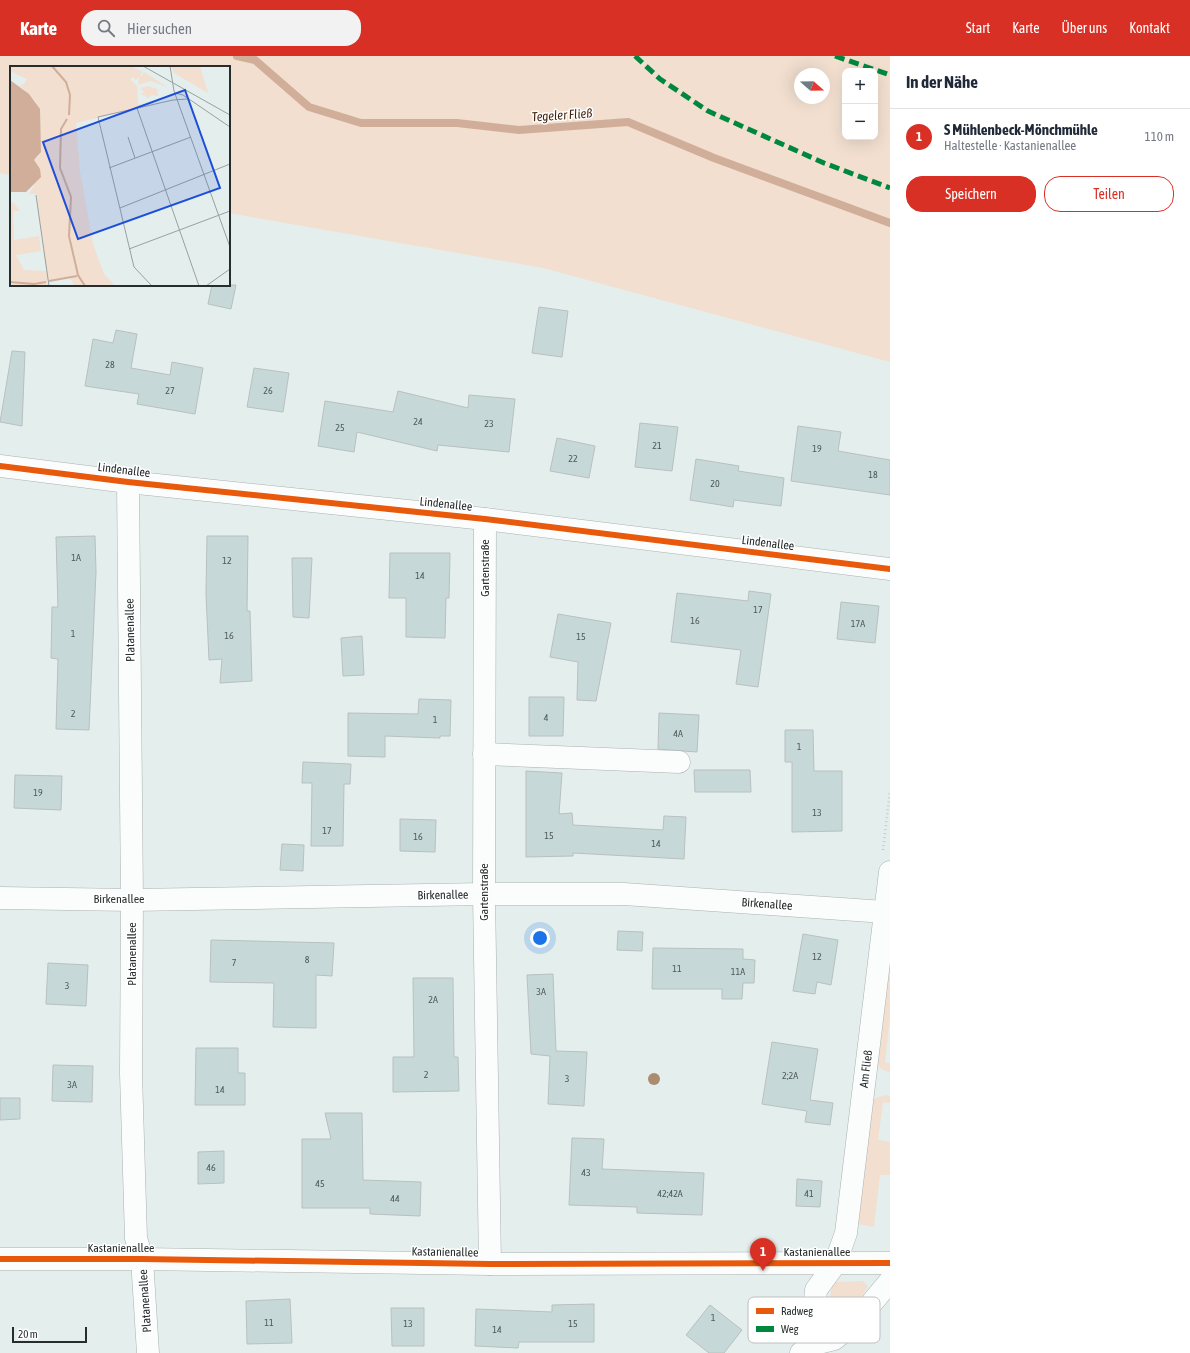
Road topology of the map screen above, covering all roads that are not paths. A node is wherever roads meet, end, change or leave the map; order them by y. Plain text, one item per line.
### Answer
1 (0, 466) edge
2 (128, 482) junction
3 (485, 519) junction
4 (890, 569) edge
5 (484, 754) junction
6 (679, 762) dead end
7 (890, 872) edge
8 (484, 894) junction
9 (0, 898) edge
10 (132, 900) junction
11 (885, 912) junction
12 (0, 1259) edge
13 (142, 1259) junction
14 (890, 1263) edge
15 (490, 1264) junction
16 (835, 1264) junction
17 (890, 1281) edge
18 (815, 1297) edge
19 (876, 1297) edge
20 (823, 1343) edge
21 (806, 1349) edge
22 (148, 1353) edge

1 - 2 street, Lindenallee
2 - 3 street, Lindenallee
2 - 10 street, Platanenallee
3 - 4 street, Lindenallee
3 - 5 street, Gartenstraße
5 - 6 street
5 - 8 street, Gartenstraße
7 - 11 street, Am Fließ
8 - 10 street, Birkenallee
8 - 11 street, Birkenallee
8 - 15 street, Gartenstraße
9 - 10 street, Birkenallee
10 - 13 street, Platanenallee
11 - 16 street, Am Fließ
12 - 13 street, Kastanienallee
13 - 15 street, Kastanienallee
13 - 22 street, Platanenallee
14 - 16 street, Kastanienallee
15 - 16 street, Kastanienallee
16 - 18 street, Am Fließ
17 - 19 street
20 - 21 street

